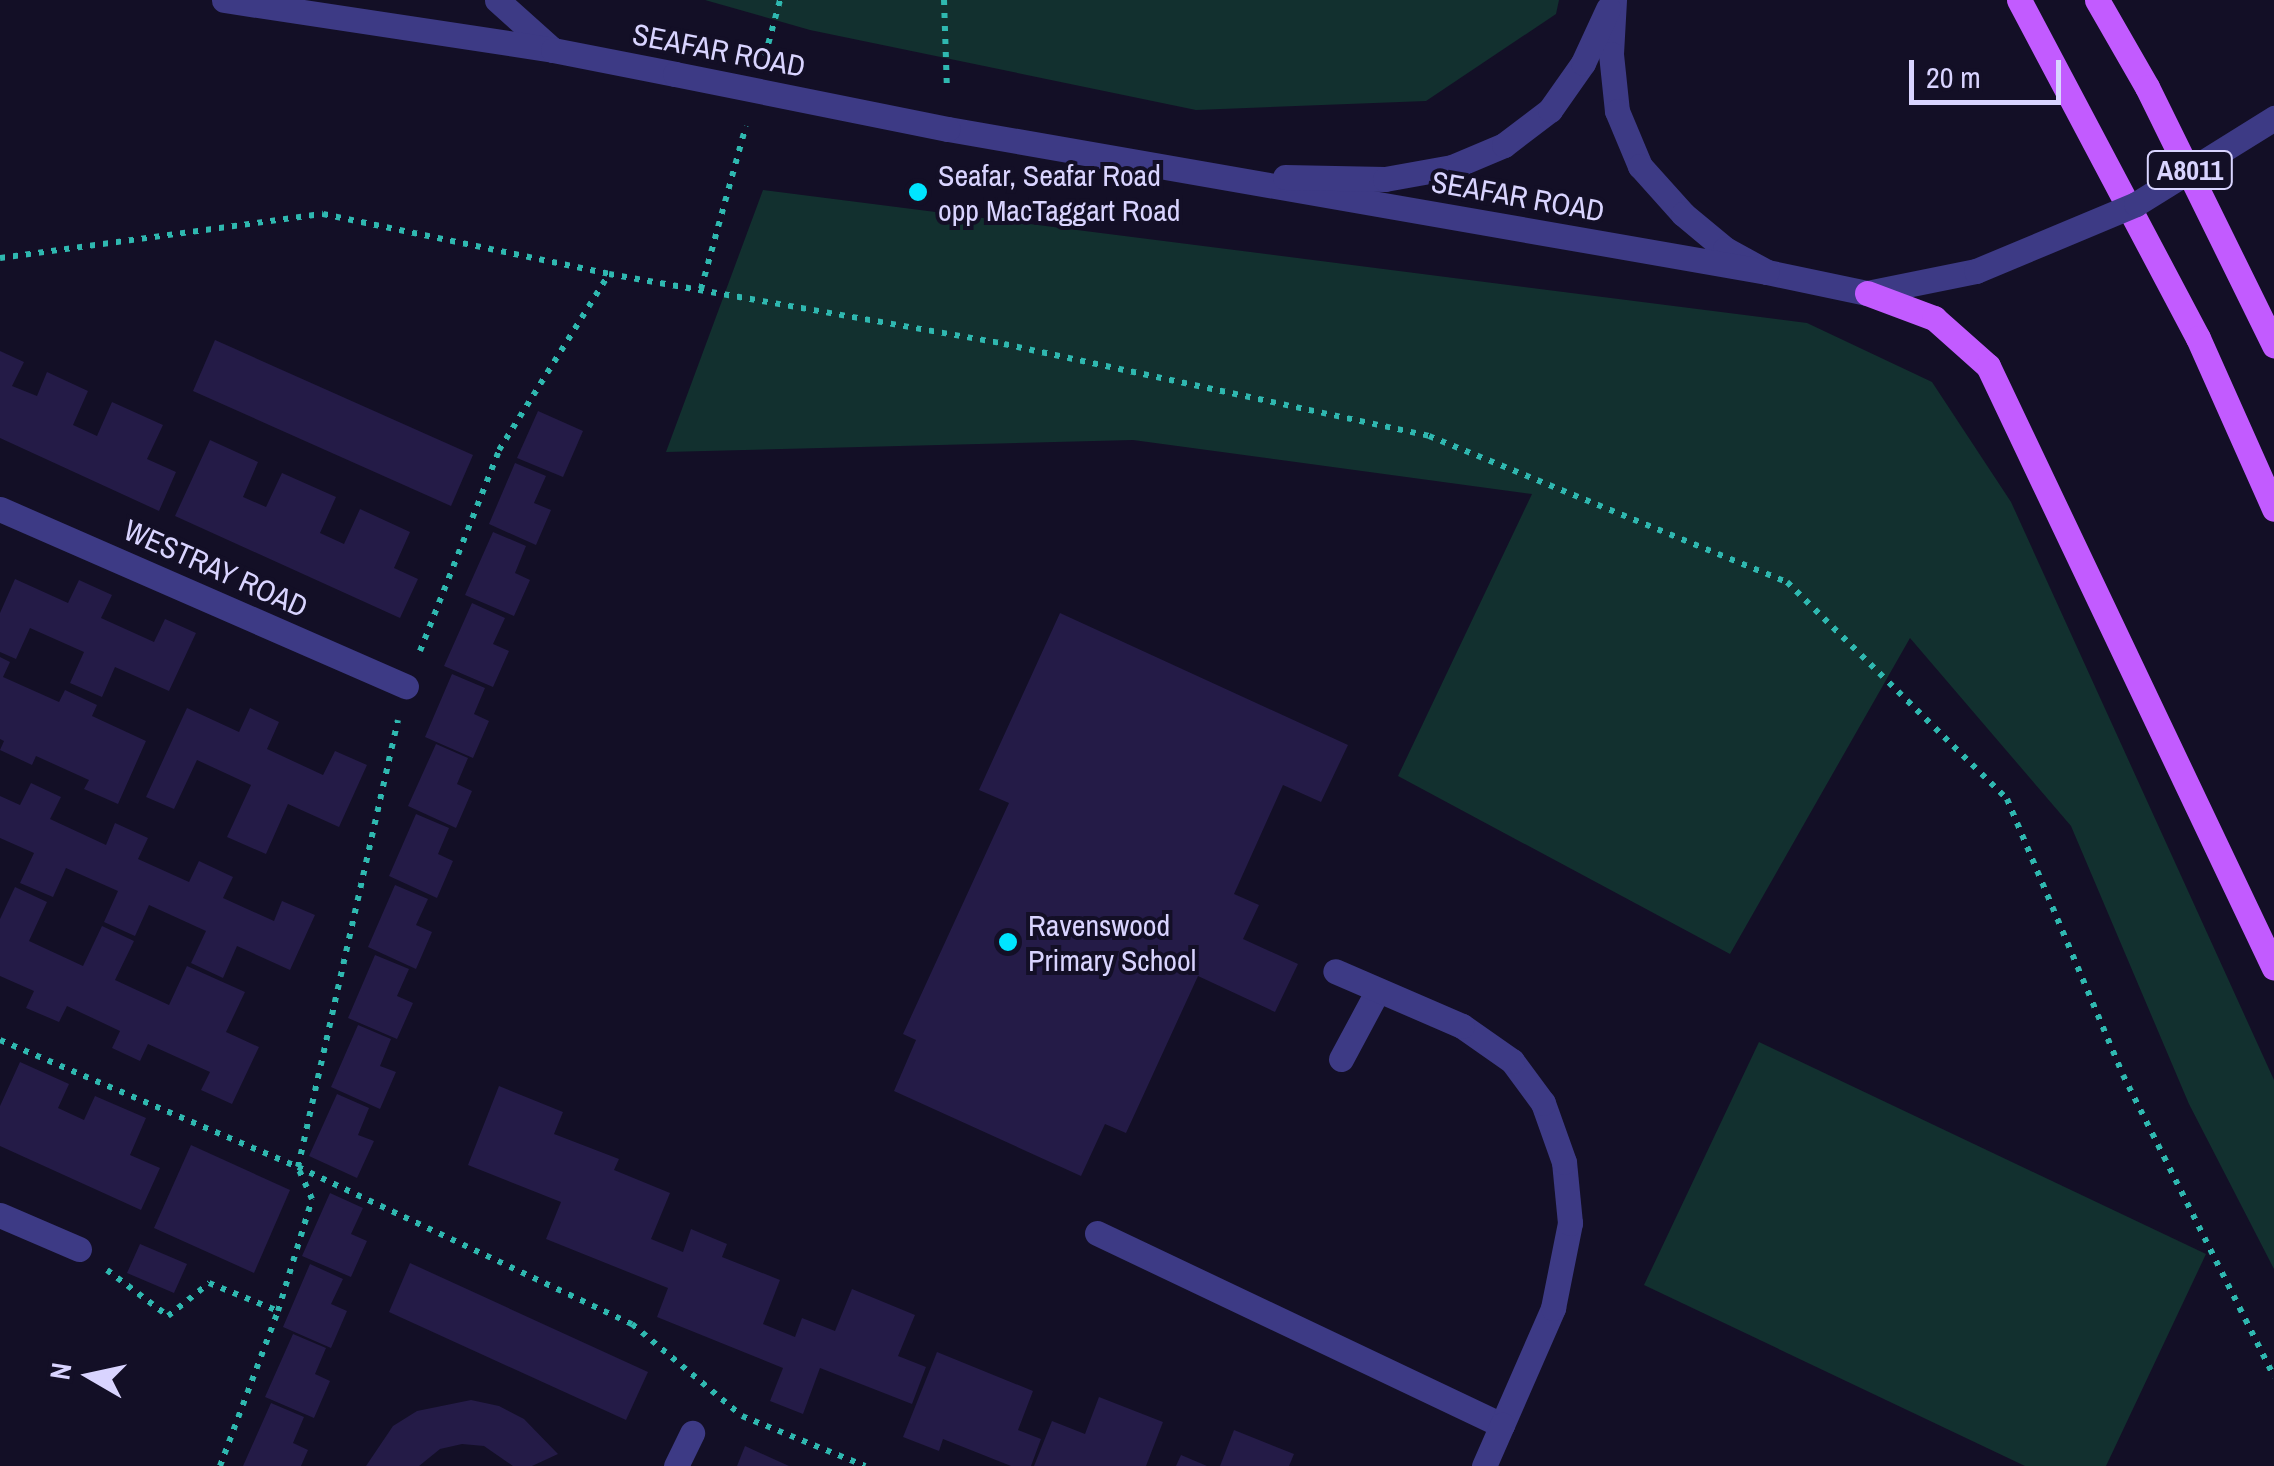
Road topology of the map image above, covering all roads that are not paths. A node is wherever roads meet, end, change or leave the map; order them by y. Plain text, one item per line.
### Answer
1 (224, 0) edge
2 (497, 0) edge
3 (1613, 0) edge
4 (2018, 0) edge
5 (2097, 0) edge
6 (553, 50) junction
7 (2274, 118) edge
8 (1200, 175) junction
9 (1767, 272) junction
10 (1867, 294) junction
11 (2274, 345) edge
12 (0, 508) edge
13 (2274, 509) edge
14 (406, 686) road end
15 (2274, 968) edge
16 (1335, 971) dead end
17 (1378, 990) junction
18 (1342, 1059) dead end
19 (0, 1215) edge
20 (1097, 1233) dead end
21 (79, 1250) road end
22 (1502, 1425) junction
23 (692, 1432) dead end
24 (676, 1466) edge
25 (1484, 1466) edge

1 - 6 street, SEAFAR ROAD
2 - 6 street
3 - 8 street, SEAFAR ROAD
3 - 9 street
4 - 13 main road, A8011
5 - 11 main road, A8011
6 - 8 street, SEAFAR ROAD, bridge
7 - 10 street, bridge
8 - 9 street, SEAFAR ROAD
9 - 10 street
10 - 15 main road
12 - 14 street, WESTRAY ROAD
16 - 17 street
17 - 18 street
17 - 22 street
19 - 21 street
20 - 22 street
22 - 25 street
23 - 24 street

